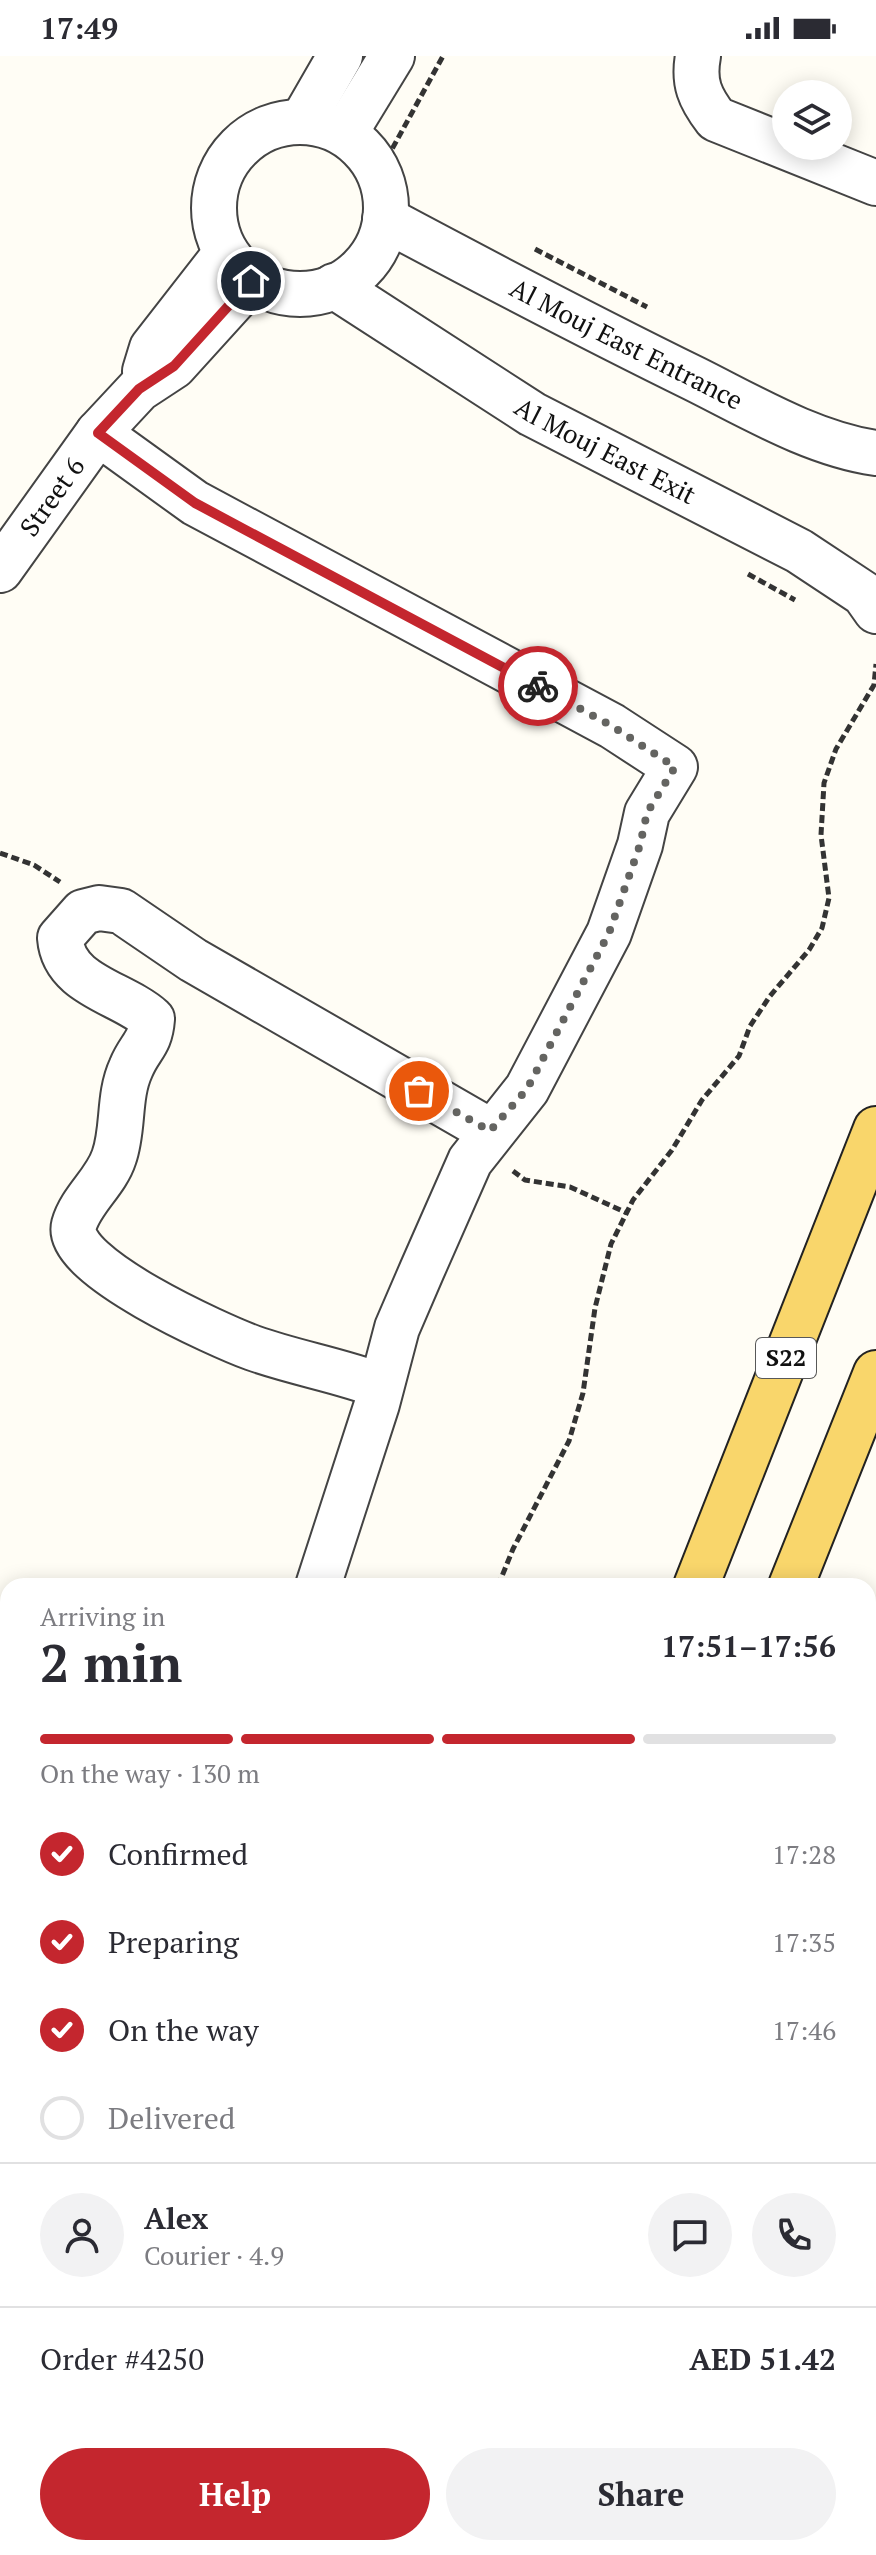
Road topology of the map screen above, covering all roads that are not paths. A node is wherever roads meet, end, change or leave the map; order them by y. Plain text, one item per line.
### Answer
1 (340, 56) edge
2 (392, 56) edge
3 (698, 56) edge
4 (287, 115) junction
5 (345, 133) junction
6 (876, 183) edge
7 (392, 187) junction
8 (234, 273) junction
9 (323, 298) junction
10 (98, 433) junction
11 (876, 453) edge
12 (0, 570) edge
13 (876, 611) edge
14 (876, 1129) edge
15 (490, 1131) junction
16 (876, 1373) edge
17 (381, 1386) junction
18 (321, 1578) edge
19 (699, 1578) edge
20 (794, 1578) edge

1 - 4 street
2 - 5 street
3 - 6 street
4 - 5 street
4 - 8 street
5 - 7 street, Al Mouj East Entrance
7 - 9 street
7 - 11 street, Al Mouj East Entrance
8 - 9 street
8 - 10 street, Street 6
9 - 13 street, Al Mouj East Exit
10 - 12 street, Street 6
10 - 15 street
14 - 19 main road, S22
15 - 17 street
15 - 17 street
16 - 20 main road
17 - 18 street

